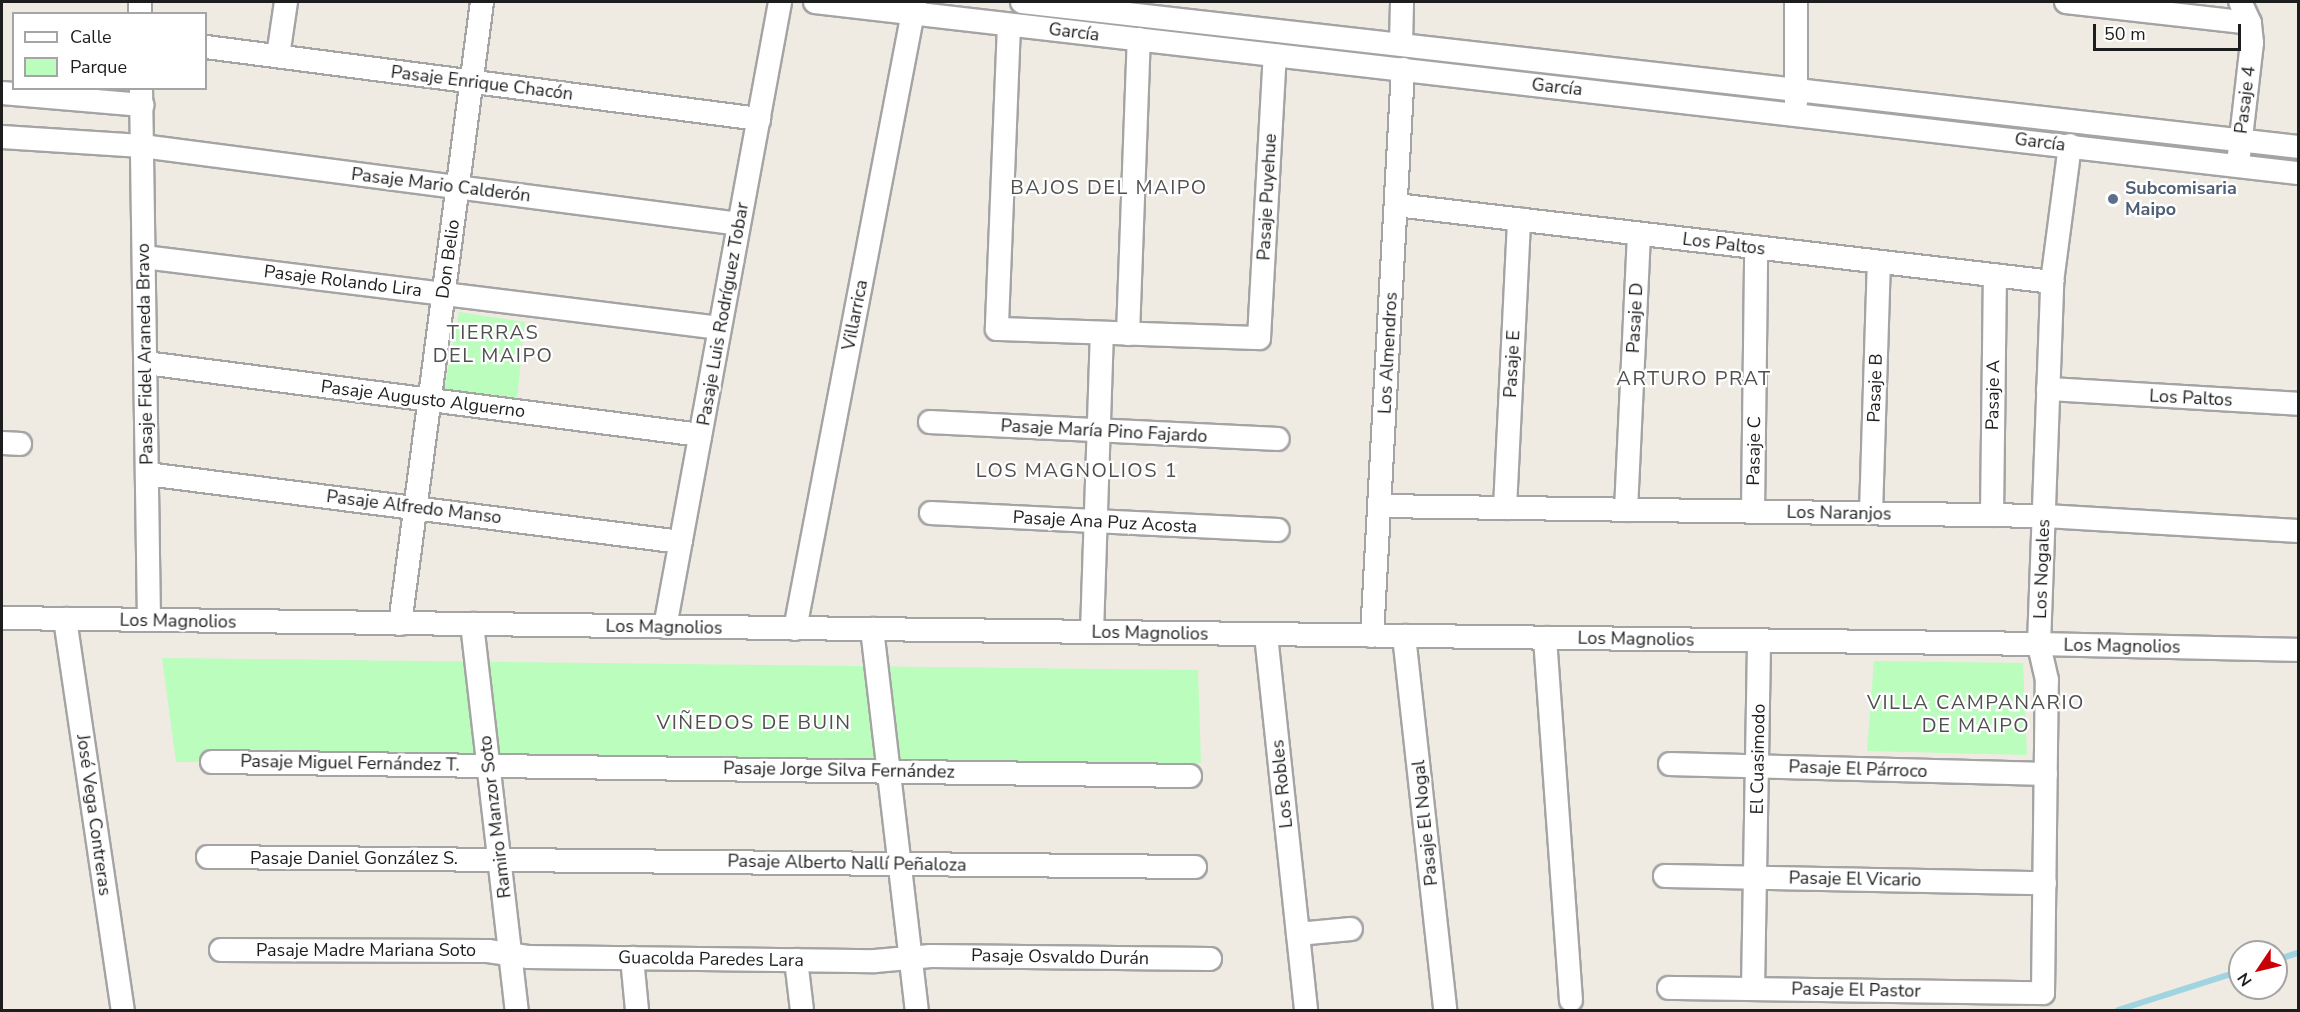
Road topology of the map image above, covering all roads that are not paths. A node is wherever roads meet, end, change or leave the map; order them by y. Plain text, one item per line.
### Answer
1 (286, 2) edge
2 (482, 2) edge
3 (780, 2) edge
4 (815, 2) edge
5 (1022, 2) edge
6 (1402, 2) edge
7 (1796, 2) edge
8 (2066, 2) edge
9 (2240, 2) edge
10 (914, 7) edge
11 (1105, 7) edge
12 (2250, 23) junction
13 (1009, 25) junction
14 (1139, 39) junction
15 (1401, 44) junction
16 (207, 47) edge
17 (1275, 55) junction
18 (278, 56) junction
19 (1403, 69) junction
20 (471, 81) junction
21 (1796, 89) junction
22 (2, 93) edge
23 (142, 97) edge
24 (1796, 114) junction
25 (759, 118) junction
26 (2, 137) edge
27 (2241, 140) junction
28 (2070, 145) junction
29 (142, 146) junction
30 (2298, 147) edge
31 (2238, 166) junction
32 (2298, 173) edge
33 (458, 188) junction
34 (1396, 205) junction
35 (1519, 219) junction
36 (739, 224) junction
37 (1639, 234) junction
38 (1756, 247) junction
39 (144, 256) junction
40 (1879, 262) junction
41 (1995, 275) junction
42 (2052, 282) junction
43 (444, 294) junction
44 (720, 328) junction
45 (1102, 333) junction
46 (1128, 334) junction
47 (146, 363) junction
48 (2048, 389) junction
49 (430, 400) junction
50 (2298, 404) edge
51 (930, 422) dead end
52 (1098, 430) junction
53 (700, 435) junction
54 (1278, 439) dead end
55 (147, 474) junction
56 (1379, 506) junction
57 (416, 507) junction
58 (1505, 508) junction
59 (1626, 510) junction
60 (1753, 512) junction
61 (931, 513) dead end
62 (1871, 513) junction
63 (1992, 515) junction
64 (2044, 516) junction
65 (1096, 521) junction
66 (1278, 530) dead end
67 (2298, 531) edge
68 (681, 542) junction
69 (2, 618) edge
70 (65, 619) junction
71 (149, 620) junction
72 (400, 624) junction
73 (472, 624) junction
74 (665, 627) junction
75 (795, 629) junction
76 (872, 629) junction
77 (1092, 632) junction
78 (1266, 635) junction
79 (1372, 636) junction
80 (1404, 636) junction
81 (1545, 638) junction
82 (1759, 641) junction
83 (2039, 644) junction
84 (2298, 650) edge
85 (212, 762) dead end
86 (1670, 764) dead end
87 (489, 765) junction
88 (1758, 766) junction
89 (888, 771) junction
90 (2046, 774) junction
91 (1190, 776) dead end
92 (208, 857) dead end
93 (500, 859) junction
94 (900, 864) junction
95 (1195, 867) dead end
96 (1665, 876) dead end
97 (1756, 877) junction
98 (2045, 883) junction
99 (1351, 929) dead end
100 (1298, 934) junction
101 (220, 950) dead end
102 (511, 954) junction
103 (632, 958) junction
104 (911, 959) junction
105 (1210, 959) dead end
106 (796, 960) junction
107 (1669, 988) dead end
108 (1753, 989) junction
109 (2043, 993) joint
110 (1571, 1000) dead end
111 (123, 1011) edge
112 (518, 1011) edge
113 (637, 1011) edge
114 (802, 1011) edge
115 (917, 1011) edge
116 (1306, 1011) edge
117 (1445, 1011) edge

1 - 18 street
2 - 20 street, Don Belio
3 - 25 street, Pasaje Luis Rodríguez Tobar
4 - 10 street, García
5 - 11 street, García
6 - 15 street
7 - 21 street
8 - 12 street
9 - 12 street, Pasaje 4
10 - 13 street, García
10 - 75 street, Villarrica
11 - 15 street, García
12 - 27 street, Pasaje 4
13 - 14 street, García
13 - 45 street
14 - 17 street, García
14 - 46 street
15 - 21 street, García
16 - 18 street, Pasaje Enrique Chacón
17 - 19 street, García
17 - 46 street, Pasaje Puyehue
18 - 20 street, Pasaje Enrique Chacón
19 - 24 street, García
19 - 34 street, Los Almendros
20 - 25 street, Pasaje Enrique Chacón
20 - 33 street, Don Belio
21 - 24 street
21 - 27 street, García
22 - 23 street
23 - 29 street, Pasaje Fidel Araneda Bravo
24 - 28 street, García
25 - 36 street, Pasaje Luis Rodríguez Tobar
26 - 29 street, Pasaje Mario Calderón
27 - 30 street, García
27 - 31 street, Pasaje 4
28 - 31 street, García
28 - 42 street, Los Nogales
29 - 33 street, Pasaje Mario Calderón
29 - 39 street, Pasaje Fidel Araneda Bravo
31 - 32 street, García
33 - 36 street, Pasaje Mario Calderón
33 - 43 street, Don Belio
34 - 35 street, Los Paltos
34 - 56 street, Los Almendros
35 - 37 street, Los Paltos
35 - 58 street, Pasaje E
36 - 44 street, Pasaje Luis Rodríguez Tobar
37 - 38 street, Los Paltos
37 - 59 street, Pasaje D
38 - 40 street, Los Paltos
38 - 60 street, Pasaje C
39 - 43 street, Pasaje Rolando Lira
39 - 47 street, Pasaje Fidel Araneda Bravo
40 - 41 street, Los Paltos
40 - 62 street, Pasaje B
41 - 42 street, Los Paltos
41 - 63 street, Pasaje A
42 - 48 street, Los Nogales
43 - 44 street, Pasaje Rolando Lira
43 - 49 street, Don Belio
44 - 53 street, Pasaje Luis Rodríguez Tobar
45 - 46 street
45 - 52 street
47 - 49 street, Pasaje Augusto Alguerno
47 - 55 street, Pasaje Fidel Araneda Bravo
48 - 50 street, Los Paltos
48 - 64 street, Los Nogales
49 - 53 street, Pasaje Augusto Alguerno
49 - 57 street, Don Belio
51 - 52 street, Pasaje María Pino Fajardo
52 - 54 street, Pasaje María Pino Fajardo
52 - 65 street
53 - 68 street, Pasaje Luis Rodríguez Tobar
55 - 57 street, Pasaje Alfredo Manso
55 - 71 street, Pasaje Fidel Araneda Bravo
56 - 58 street, Los Naranjos
56 - 79 street, Los Almendros
57 - 68 street, Pasaje Alfredo Manso
57 - 72 street, Don Belio
58 - 59 street, Los Naranjos
59 - 60 street, Los Naranjos
60 - 62 street, Los Naranjos
61 - 65 street, Pasaje Ana Puz Acosta
62 - 63 street, Los Naranjos
63 - 64 street, Los Naranjos
64 - 67 street, Los Naranjos
64 - 83 street, Los Nogales
65 - 66 street, Pasaje Ana Puz Acosta
65 - 77 street
68 - 74 street, Pasaje Luis Rodríguez Tobar
69 - 70 street, Los Magnolios
70 - 71 street, Los Magnolios
70 - 111 street, José Vega Contreras
71 - 72 street, Los Magnolios
72 - 73 street, Los Magnolios
73 - 74 street, Los Magnolios
73 - 87 street, Ramiro Manzor Soto
74 - 75 street, Los Magnolios
75 - 76 street, Los Magnolios
76 - 77 street, Los Magnolios
76 - 89 street
77 - 78 street, Los Magnolios
78 - 79 street, Los Magnolios
78 - 100 street, Los Robles
79 - 80 street, Los Magnolios
80 - 81 street, Los Magnolios
80 - 117 street, Pasaje El Nogal
81 - 82 street, Los Magnolios
81 - 110 street
82 - 83 street, Los Magnolios
82 - 88 street, El Cuasimodo
83 - 84 street, Los Magnolios
83 - 90 street, Los Nogales
85 - 87 street, Pasaje Miguel Fernández T.
86 - 88 street, Pasaje El Párroco
87 - 89 street, Pasaje Jorge Silva Fernández
87 - 93 street, Ramiro Manzor Soto
88 - 90 street, Pasaje El Párroco
88 - 97 street, El Cuasimodo
89 - 91 street, Pasaje Jorge Silva Fernández
89 - 94 street
90 - 98 street, Los Nogales
92 - 93 street, Pasaje Daniel González S.
93 - 94 street, Pasaje Alberto Nallí Peñaloza
93 - 102 street, Ramiro Manzor Soto
94 - 95 street, Pasaje Alberto Nallí Peñaloza
94 - 104 street
96 - 97 street, Pasaje El Vicario
97 - 98 street, Pasaje El Vicario
97 - 108 street, El Cuasimodo
98 - 109 street, Los Nogales
99 - 100 street
100 - 116 street, Los Robles
101 - 102 street, Pasaje Madre Mariana Soto
102 - 103 street, Guacolda Paredes Lara
102 - 112 street, Ramiro Manzor Soto
103 - 106 street, Guacolda Paredes Lara
103 - 113 street
104 - 105 street, Pasaje Osvaldo Durán
104 - 106 street, Guacolda Paredes Lara
104 - 115 street
106 - 114 street
107 - 108 street, Pasaje El Pastor
108 - 109 street, Pasaje El Pastor

